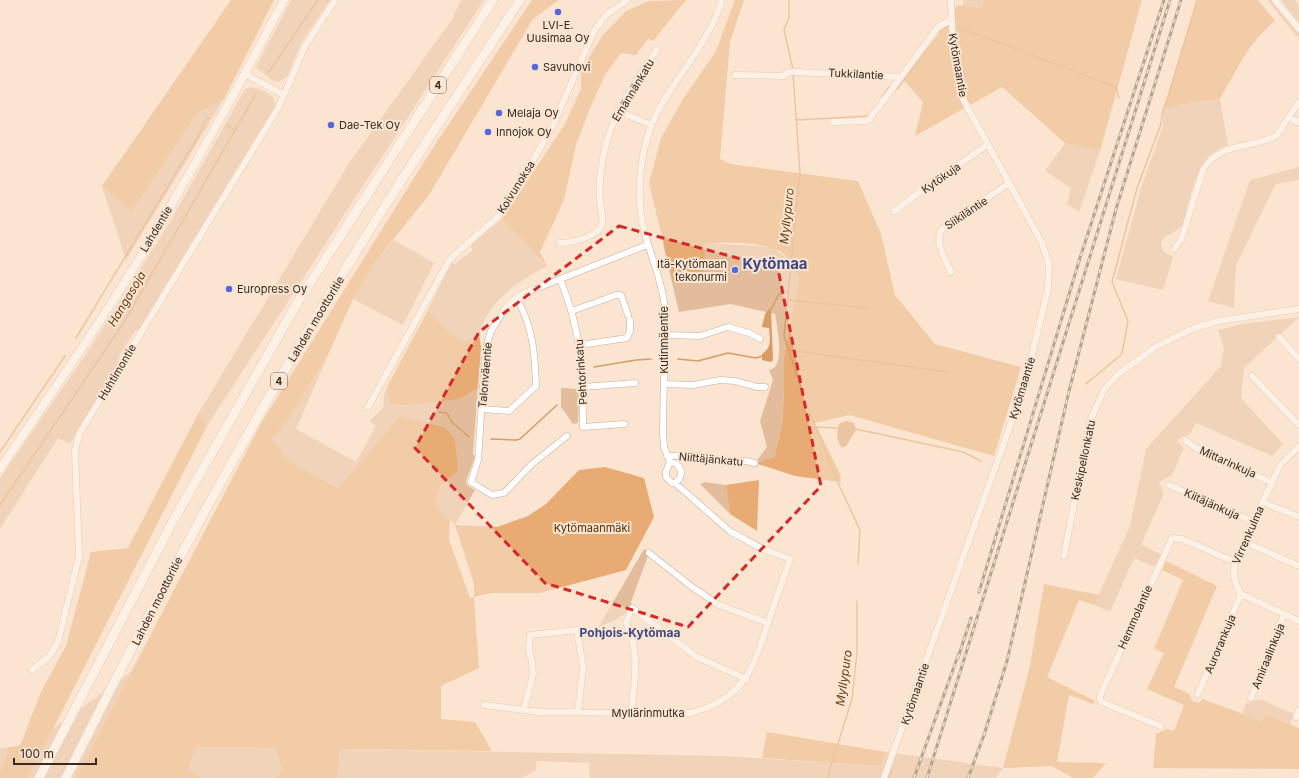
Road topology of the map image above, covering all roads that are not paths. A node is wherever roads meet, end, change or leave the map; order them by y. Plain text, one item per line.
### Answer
1 (284, 0) edge
2 (335, 0) edge
3 (493, 0) edge
4 (520, 0) edge
5 (627, 0) edge
6 (722, 0) edge
7 (951, 0) edge
8 (1275, 0) edge
9 (951, 20) junction
10 (1299, 29) edge
11 (657, 50) dead end
12 (245, 74) junction
13 (735, 75) dead end
14 (901, 77) junction
15 (284, 95) junction
16 (1299, 102) edge
17 (620, 112) junction
18 (1289, 117) junction
19 (833, 122) dead end
20 (1299, 123) edge
21 (652, 125) junction
22 (987, 145) junction
23 (1009, 183) junction
24 (894, 211) dead end
25 (560, 244) dead end
26 (647, 245) junction
27 (1174, 248) dead end
28 (951, 272) dead end
29 (560, 279) junction
30 (516, 298) junction
31 (1299, 309) edge
32 (572, 311) junction
33 (665, 335) junction
34 (1279, 337) dead end
35 (760, 339) dead end
36 (580, 345) junction
37 (1299, 359) edge
38 (1252, 376) dead end
39 (635, 383) dead end
40 (664, 384) junction
41 (583, 387) junction
42 (766, 387) dead end
43 (368, 407) dead end
44 (482, 409) junction
45 (624, 424) dead end
46 (1299, 425) edge
47 (567, 436) dead end
48 (1186, 441) dead end
49 (1299, 446) edge
50 (667, 456) junction
51 (670, 462) junction
52 (755, 463) dead end
53 (0, 469) edge
54 (1272, 482) junction
55 (675, 483) junction
56 (1169, 485) dead end
57 (1263, 502) junction
58 (1299, 517) edge
59 (1254, 522) junction
60 (1245, 542) junction
61 (650, 554) dead end
62 (1064, 556) dead end
63 (1235, 562) junction
64 (1299, 566) edge
65 (1241, 594) junction
66 (1284, 614) junction
67 (1299, 621) edge
68 (768, 623) junction
69 (32, 670) dead end
70 (746, 678) junction
71 (1198, 694) dead end
72 (1251, 698) dead end
73 (484, 705) dead end
74 (524, 710) junction
75 (1299, 710) edge
76 (578, 712) junction
77 (631, 714) junction
78 (1296, 717) dead end
79 (1160, 726) dead end
80 (39, 778) edge
81 (66, 778) edge
82 (884, 778) edge

1 - 12 main road, Lahdentie
2 - 15 street, Huhtimontie
3 - 80 highway, Lahden moottoritie / 4
4 - 81 highway, Lahden moottoritie / 4
5 - 43 street, Koivunoksa
6 - 21 street, Kutinmäentie
7 - 9 street, Kytömaantie
8 - 10 street
9 - 14 street
9 - 22 street, Kytömaantie
11 - 17 street, Emännänkatu
12 - 15 street
12 - 53 main road, Lahdentie
13 - 14 street, Tukkilantie
14 - 19 street
15 - 69 street, Huhtimontie
16 - 18 street
17 - 21 street
17 - 25 street, Emännänkatu
18 - 20 street
18 - 27 street
21 - 26 street, Kutinmäentie
22 - 23 street, Kytömaantie
22 - 24 street, Kytökuja
23 - 28 street, Siikiläntie
23 - 82 street, Kytömaantie
26 - 29 street, Talonväentie
26 - 33 street, Kutinmäentie
29 - 30 street, Talonväentie
29 - 32 street, Pehtorinkatu
30 - 44 street, Talonväentie
30 - 44 street
31 - 62 street, Keskipellonkatu
32 - 36 street, Pehtorinkatu
32 - 36 street
33 - 35 street
33 - 40 street, Kutinmäentie
34 - 37 street
36 - 41 street, Pehtorinkatu
38 - 46 street
39 - 41 street
40 - 42 street
40 - 50 street, Kutinmäentie
41 - 45 street, Pehtorinkatu
44 - 47 street, Talonväentie
48 - 54 street, Mittarinkuja
49 - 54 street, Virrenkulma
50 - 51 street, Kutinmäentie
50 - 52 street, Niittäjänkatu
51 - 55 street
51 - 55 street, Kutinmäentie
54 - 57 street, Virrenkulma
55 - 68 street, Myllärinmutka
56 - 59 street, Kiitäjänkuja
57 - 58 street
57 - 59 street, Virrenkulma
59 - 60 street, Virrenkulma
60 - 63 street, Virrenkulma
60 - 64 street
61 - 68 street
63 - 65 street, Virrenkulma
63 - 79 street, Hemmolantie
65 - 66 street
65 - 71 street, Aurorankuja
66 - 67 street
66 - 72 street, Amiraalinkuja
68 - 70 street, Myllärinmutka
70 - 77 street, Myllärinmutka
70 - 77 street
73 - 74 street, Myllärinmutka
74 - 76 street, Myllärinmutka
74 - 76 street
75 - 78 street
76 - 77 street, Myllärinmutka

